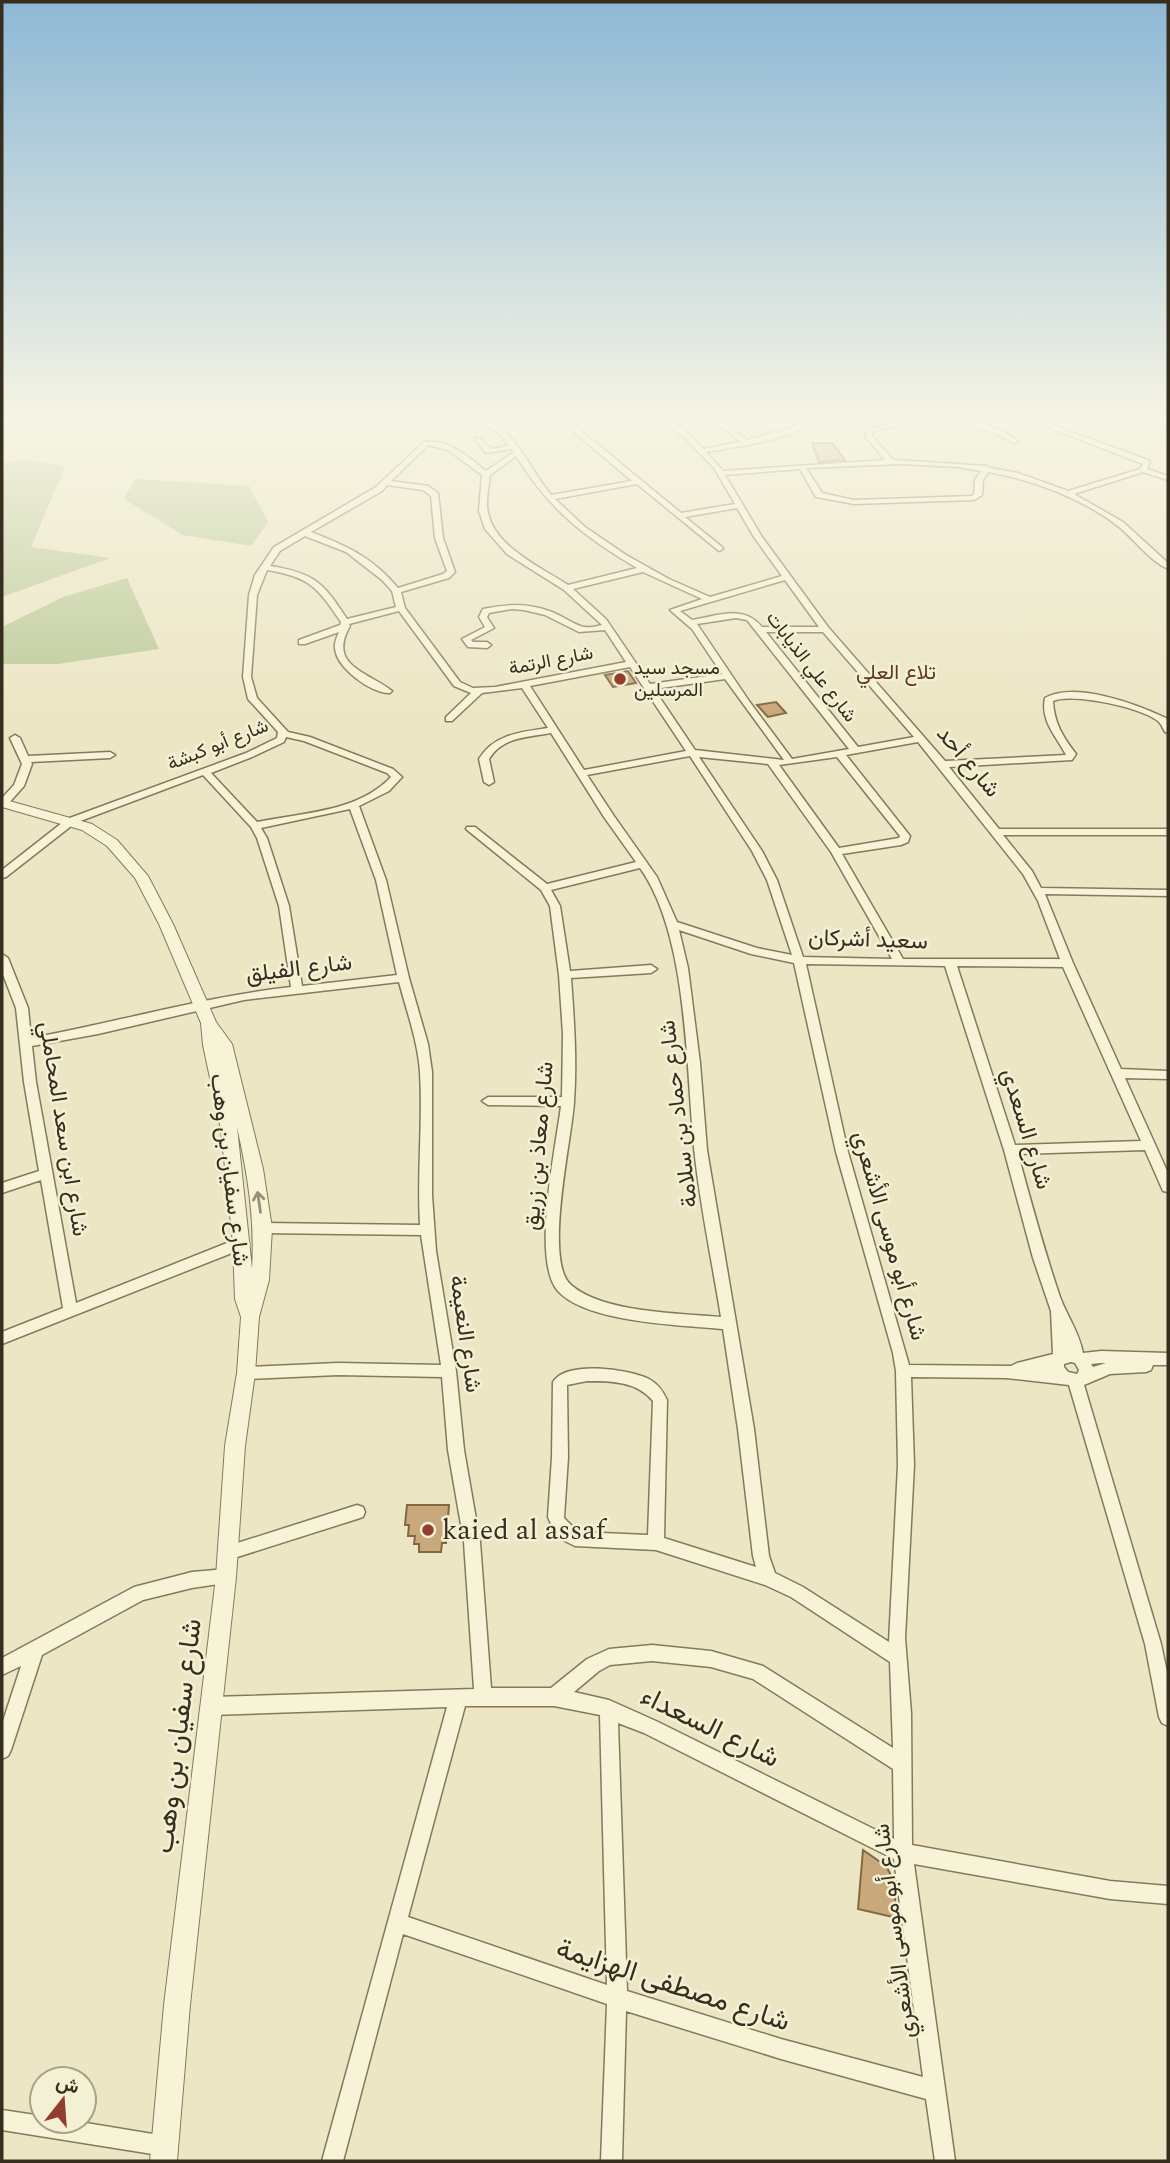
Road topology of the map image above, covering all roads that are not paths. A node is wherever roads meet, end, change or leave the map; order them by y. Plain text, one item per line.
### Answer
1 (333, 516) edge
2 (437, 516) edge
3 (484, 516) edge
4 (570, 516) edge
5 (679, 516) edge
6 (746, 516) edge
7 (1106, 516) edge
8 (305, 533) junction
9 (719, 550) dead end
10 (264, 567) junction
11 (1168, 567) edge
12 (645, 569) junction
13 (787, 577) junction
14 (567, 588) junction
15 (396, 590) junction
16 (709, 600) junction
17 (401, 608) junction
18 (691, 623) junction
19 (346, 624) junction
20 (607, 627) junction
21 (825, 629) junction
22 (761, 630) junction
23 (302, 642) dead end
24 (487, 645) dead end
25 (631, 664) junction
26 (728, 676) junction
27 (524, 684) junction
28 (649, 687) junction
29 (387, 691) dead end
30 (478, 692) junction
31 (449, 719) dead end
32 (554, 730) junction
33 (1168, 730) edge
34 (284, 734) junction
35 (15, 738) dead end
36 (921, 739) junction
37 (856, 751) junction
38 (693, 753) junction
39 (840, 754) junction
40 (110, 755) dead end
41 (27, 759) junction
42 (790, 762) junction
43 (772, 763) junction
44 (942, 764) junction
45 (204, 771) junction
46 (581, 773) junction
47 (489, 782) dead end
48 (2, 803) edge
49 (353, 804) junction
50 (71, 821) junction
51 (255, 826) junction
52 (471, 829) dead end
53 (998, 832) junction
54 (1168, 832) edge
55 (836, 852) junction
56 (643, 863) junction
57 (2, 874) edge
58 (544, 888) junction
59 (1038, 891) junction
60 (1168, 893) edge
61 (672, 924) junction
62 (2, 958) edge
63 (799, 960) junction
64 (900, 962) junction
65 (950, 963) junction
66 (1067, 963) junction
67 (651, 969) dead end
68 (565, 975) junction
69 (403, 978) junction
70 (297, 988) junction
71 (201, 1006) junction
72 (209, 1023) junction
73 (27, 1044) junction
74 (1119, 1073) junction
75 (1168, 1075) edge
76 (488, 1101) dead end
77 (568, 1102) junction
78 (1149, 1145) junction
79 (1010, 1150) junction
80 (46, 1174) junction
81 (1168, 1187) edge
82 (2, 1188) edge
83 (263, 1228) junction
84 (428, 1230) junction
85 (242, 1243) junction
86 (70, 1310) junction
87 (250, 1317) junction
88 (730, 1324) junction
89 (2, 1338) edge
90 (1069, 1358) junction
91 (1168, 1359) edge
92 (1168, 1367) edge
93 (449, 1371) junction
94 (904, 1371) junction
95 (1006, 1372) junction
96 (246, 1373) junction
97 (1075, 1378) junction
98 (357, 1512) dead end
99 (656, 1543) junction
100 (228, 1553) junction
101 (226, 1577) junction
102 (768, 1578) junction
103 (35, 1650) junction
104 (897, 1657) junction
105 (2, 1667) edge
106 (483, 1697) junction
107 (554, 1697) junction
108 (458, 1699) junction
109 (212, 1706) junction
110 (608, 1709) junction
111 (1168, 1717) edge
112 (2, 1750) edge
113 (901, 1763) junction
114 (903, 1853) junction
115 (1168, 1895) edge
116 (396, 1922) junction
117 (617, 1998) junction
118 (936, 2091) junction
119 (2, 2120) edge
120 (164, 2154) edge
121 (332, 2161) edge
122 (611, 2161) edge
123 (945, 2161) edge

1 - 8 street, شارع أبو كبشة
2 - 15 street
3 - 14 street, شارع أبو موسى الأشعري
4 - 12 street
5 - 9 street
6 - 13 street, شارع أحد
7 - 11 street
8 - 10 street, شارع أبو كبشة
8 - 15 street
10 - 19 street
10 - 34 street, شارع أبو كبشة
12 - 14 street
12 - 16 street
13 - 16 street
13 - 21 street, شارع أحد
14 - 20 street, شارع أبو موسى الأشعري
15 - 17 street
16 - 18 street
17 - 19 street
17 - 30 street
18 - 22 street, شارع علي الذيابات
18 - 26 street
19 - 23 street
19 - 29 street
20 - 24 street
20 - 25 street, شارع أبو موسى الأشعري
21 - 22 street
21 - 36 street, شارع أحد
22 - 37 street, شارع علي الذيابات
25 - 27 street, شارع الرتمة
25 - 28 street, شارع أبو موسى الأشعري
26 - 28 street
26 - 42 street
27 - 30 street, شارع الرتمة
27 - 32 street, شارع حماد بن سلامة
28 - 38 street, شارع أبو موسى الأشعري
30 - 31 street
32 - 46 street, شارع حماد بن سلامة
32 - 47 street
33 - 44 street
34 - 45 street, شارع أبو كبشة
34 - 49 street
35 - 41 street
36 - 37 street
36 - 44 street, شارع أحد
37 - 39 street
38 - 43 street
38 - 46 street
38 - 63 street, شارع أبو موسى الأشعري
39 - 42 street
39 - 55 street
40 - 41 street
41 - 48 street
42 - 43 street
43 - 55 street
44 - 53 street, شارع أحد
45 - 50 street, شارع أبو كبشة
45 - 51 street
46 - 56 street, شارع حماد بن سلامة
48 - 50 street, شارع سفيان بن وهب
49 - 51 street
49 - 69 street, شارع النعيمة
50 - 57 street, شارع أبو كبشة
50 - 71 street, شارع سفيان بن وهب
51 - 70 street
52 - 58 street, شارع معاذ بن زريق
53 - 54 street
53 - 59 street, شارع أحد
55 - 64 street
56 - 58 street
56 - 61 street, شارع حماد بن سلامة
58 - 68 street, شارع معاذ بن زريق
59 - 60 street
59 - 66 street, شارع أحد
61 - 63 street, سعيد أشركان
61 - 88 street, شارع حماد بن سلامة
62 - 73 street, شارع ابن سعد المحاملي
63 - 64 street, سعيد أشركان
63 - 94 street, شارع أبو موسى الأشعري
64 - 65 street, سعيد أشركان
65 - 66 street, سعيد أشركان
65 - 79 street, شارع السعدي
66 - 74 street, شارع أحد
67 - 68 street
68 - 77 street, شارع معاذ بن زريق
69 - 70 street, شارع الفيلق
69 - 84 street, شارع النعيمة
70 - 71 street, شارع الفيلق
71 - 72 street, شارع سفيان بن وهب
71 - 73 street, شارع الفيلق
83 -> 72 street, شارع سفيان بن وهب
72 - 85 street, شارع سفيان بن وهب
73 - 80 street, شارع ابن سعد المحاملي
74 - 75 street
74 - 78 street, شارع أحد
76 - 77 street
77 - 88 street, شارع معاذ بن زريق
78 - 79 street
78 - 81 street, شارع أحد
79 - 90 street, شارع السعدي
80 - 82 street
80 - 86 street, شارع ابن سعد المحاملي
83 - 84 street
83 - 87 street, شارع سفيان بن وهب
84 - 93 street, شارع النعيمة
85 - 86 street
85 - 87 street, شارع سفيان بن وهب
86 - 89 street
87 - 96 street, شارع سفيان بن وهب
88 - 102 street, شارع حماد بن سلامة
90 - 91 street
90 - 95 street
90 - 97 street
90 - 97 street
92 - 97 street
93 - 96 street
93 - 106 street, شارع النعيمة
94 - 95 street
94 - 104 street, شارع أبو موسى الأشعري
95 - 97 street
96 - 100 street, شارع سفيان بن وهب
97 - 111 street
98 - 100 street
99 - 99 street
99 - 102 street
100 - 101 street, شارع سفيان بن وهب
101 - 103 street
101 - 109 street, شارع سفيان بن وهب
102 - 104 street
103 - 105 street
103 - 112 street
104 - 113 street, شارع أبو موسى الأشعري
106 - 107 street, شارع السعداء
106 - 108 street, شارع السعداء
107 - 110 street, شارع السعداء
107 - 113 street
108 - 109 street, شارع السعداء
108 - 116 street
109 - 120 street, شارع سفيان بن وهب
110 - 114 street, شارع السعداء
110 - 117 street
113 - 114 street, شارع أبو موسى الأشعري
114 - 115 street, شارع السعداء
114 - 118 street, شارع أبو موسى الأشعري
116 - 117 street, شارع مصطفى الهزايمة
116 - 121 street
117 - 118 street, شارع مصطفى الهزايمة
117 - 122 street
118 - 123 street, شارع أبو موسى الأشعري
119 - 120 street

